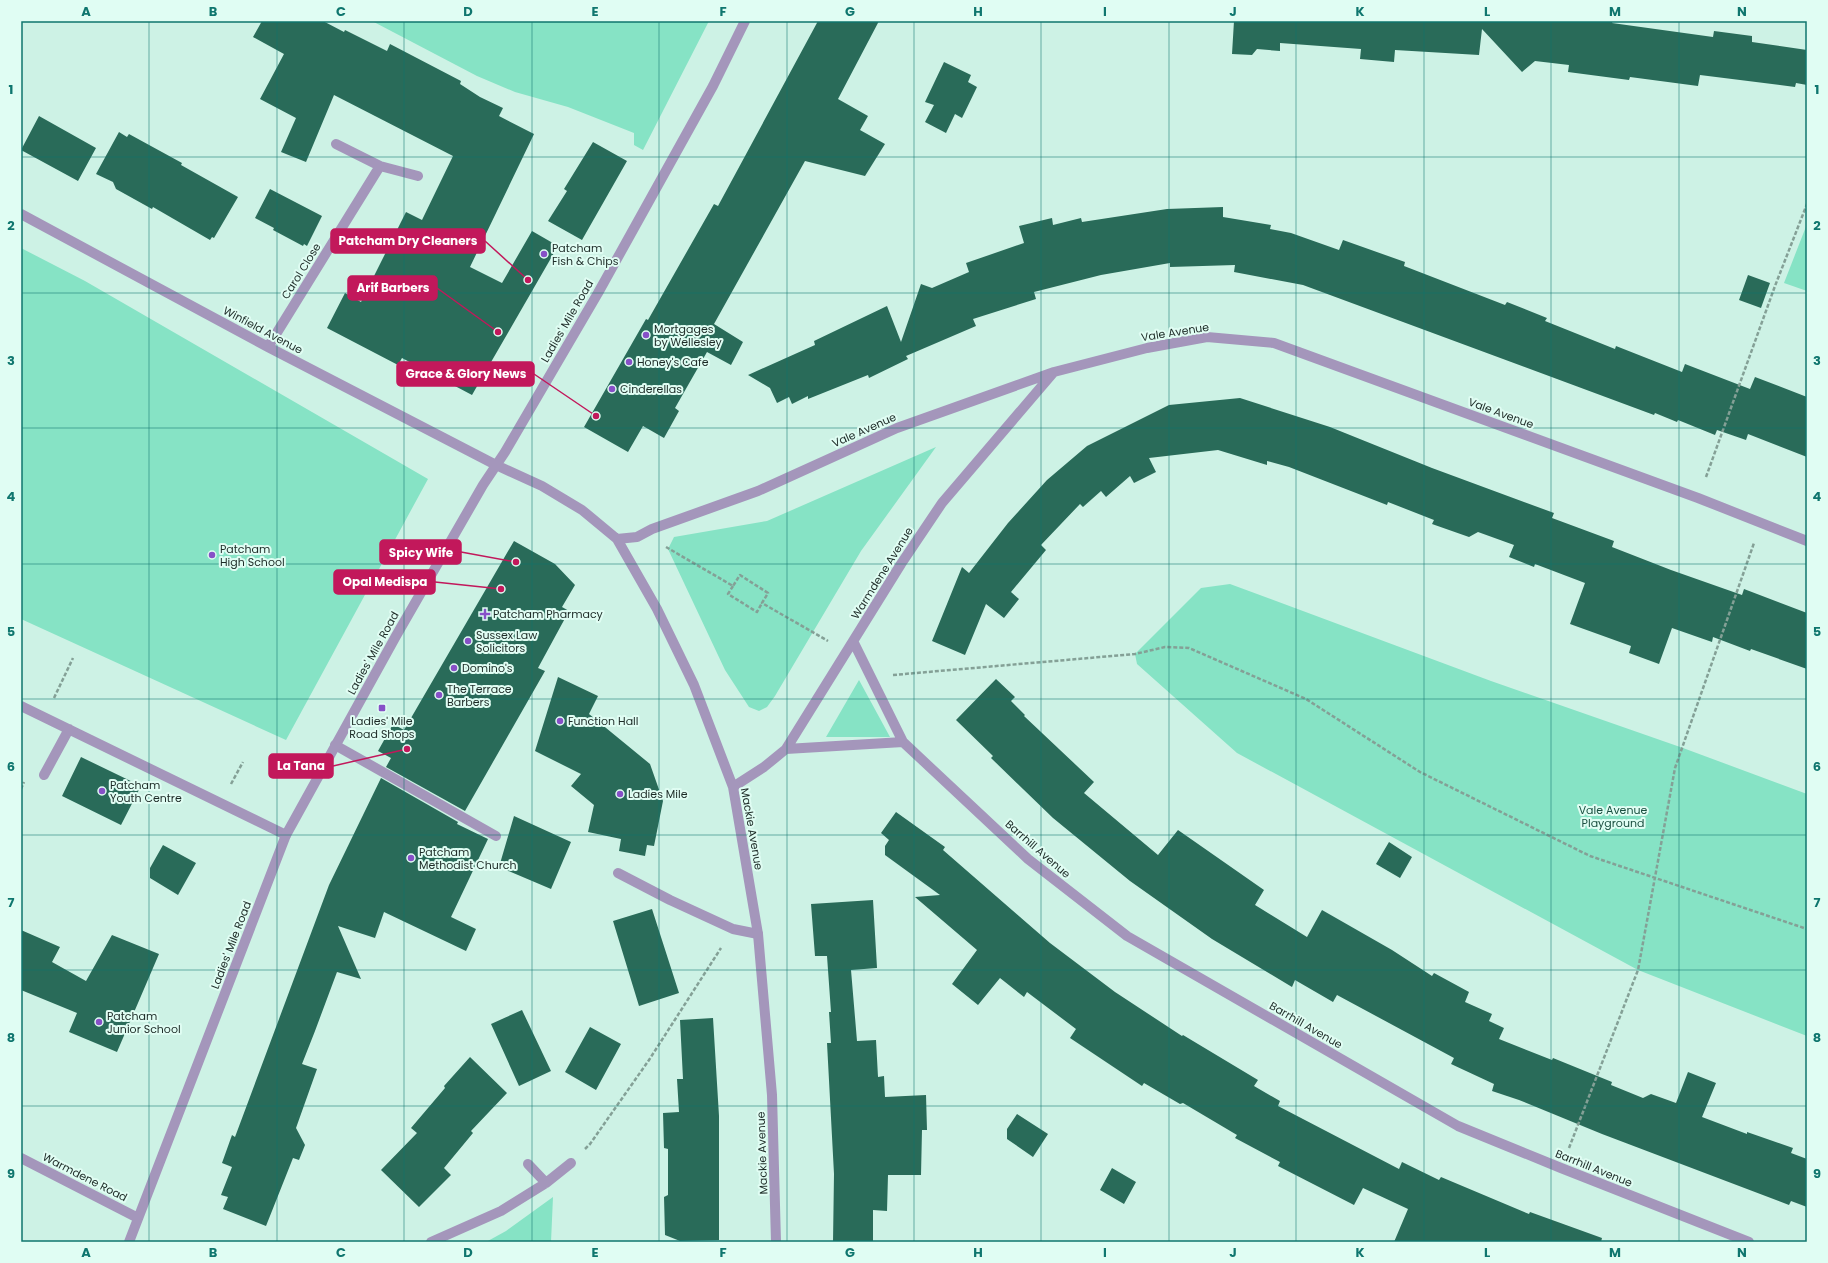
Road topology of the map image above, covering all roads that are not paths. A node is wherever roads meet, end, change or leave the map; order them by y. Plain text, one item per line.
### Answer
1 (745, 21) edge
2 (336, 144) dead end
3 (380, 166) junction
4 (418, 176) dead end
5 (21, 214) edge
6 (268, 347) junction
7 (1054, 372) junction
8 (496, 465) junction
9 (617, 539) junction
10 (1807, 541) edge
11 (853, 641) junction
12 (21, 706) edge
13 (69, 729) junction
14 (903, 742) junction
15 (335, 745) junction
16 (786, 749) junction
17 (44, 775) dead end
18 (733, 787) junction
19 (286, 835) junction
20 (496, 836) dead end
21 (618, 874) dead end
22 (758, 934) junction
23 (21, 1158) edge
24 (571, 1163) road end
25 (528, 1164) dead end
26 (546, 1183) junction
27 (138, 1218) junction
28 (128, 1242) edge
29 (430, 1242) edge
30 (776, 1242) edge
31 (1749, 1242) edge

1 - 8 street, Ladies' Mile Road
2 - 3 street
3 - 4 street
3 - 6 street, Carol Close
5 - 6 street, Winfield Avenue
6 - 8 street, Winfield Avenue
7 - 9 street, Vale Avenue
7 - 10 street, Vale Avenue
7 - 11 street, Warmdene Avenue
8 - 9 street, Mackie Avenue
8 - 15 street, Ladies' Mile Road
9 - 18 street, Mackie Avenue
11 - 14 street, Barrhill Avenue
11 - 16 street, Warmdene Avenue
12 - 13 street
13 - 17 street
13 - 19 street
14 - 16 street
14 - 31 street, Barrhill Avenue
15 - 19 street, Ladies' Mile Road
15 - 20 street
16 - 18 street, Warmdene Avenue
18 - 22 street, Mackie Avenue
19 - 27 street, Ladies' Mile Road
21 - 22 street
22 - 30 street, Mackie Avenue
23 - 27 street, Warmdene Road
24 - 26 street
25 - 26 street
26 - 29 street
27 - 28 street, Ladies' Mile Road

